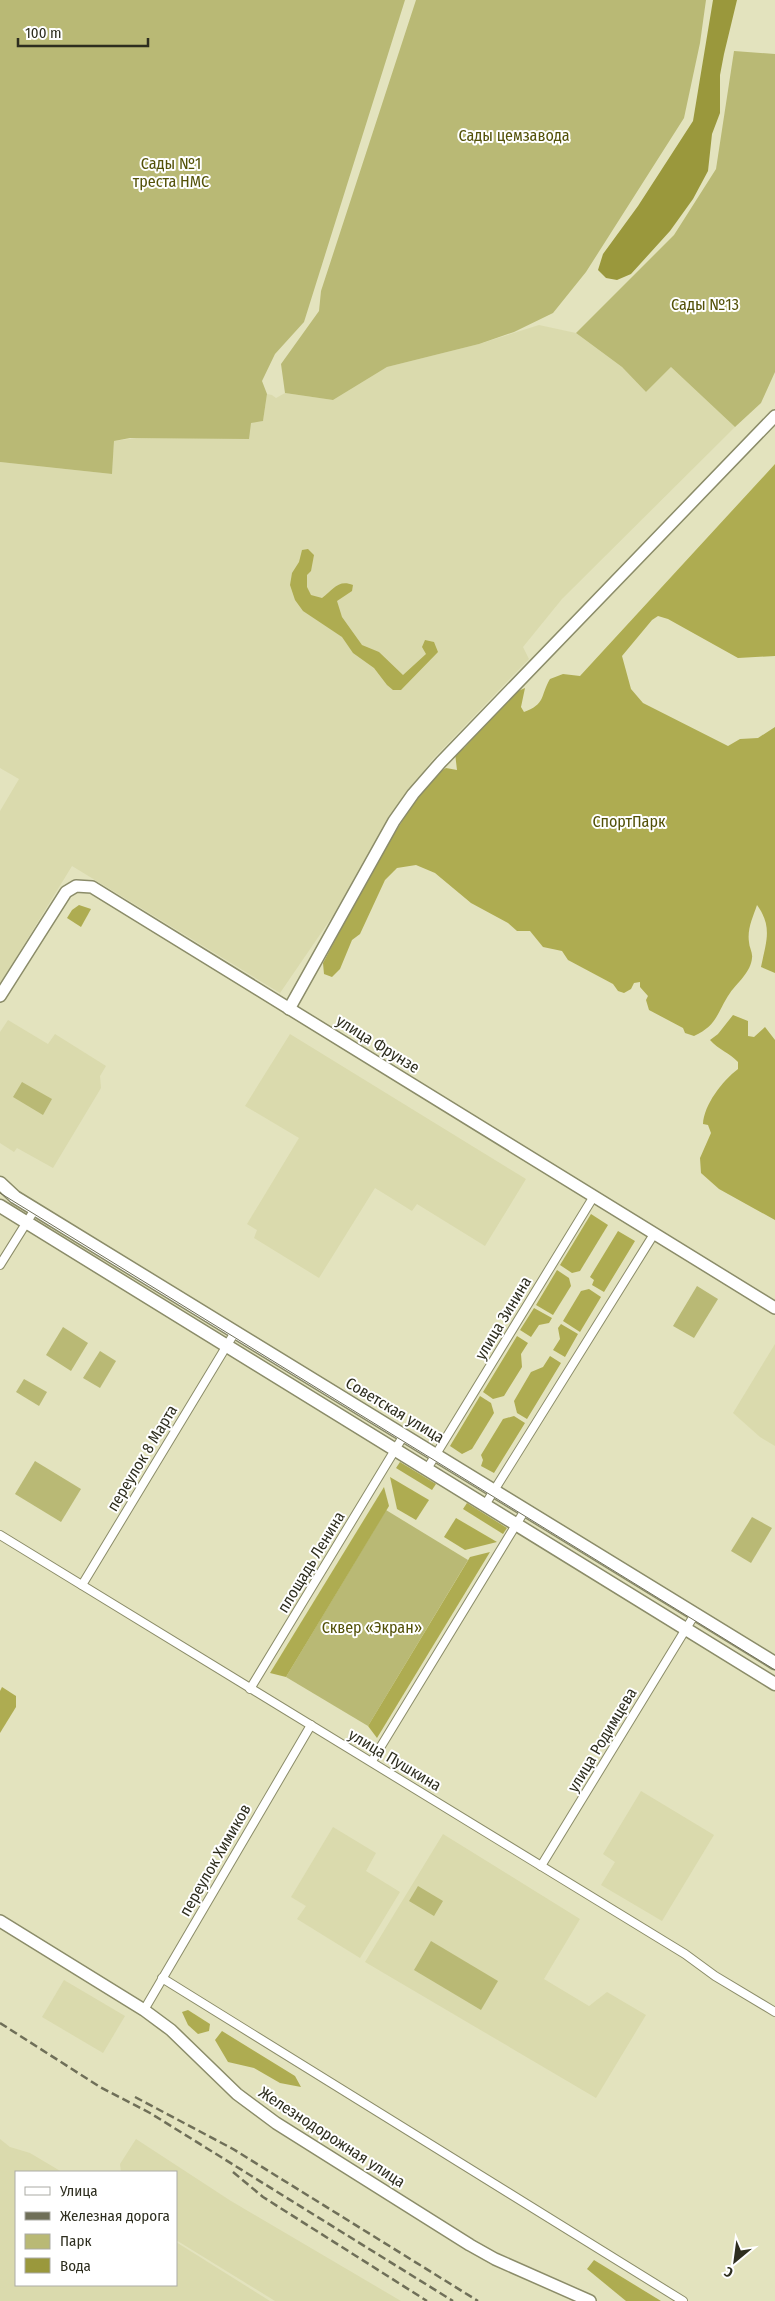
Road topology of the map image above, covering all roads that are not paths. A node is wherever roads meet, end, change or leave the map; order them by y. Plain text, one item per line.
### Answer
1 (775, 416) edge
2 (0, 996) edge
3 (289, 1009) junction
4 (0, 1183) edge
5 (594, 1196) junction
6 (0, 1206) edge
7 (35, 1209) junction
8 (27, 1222) junction
9 (654, 1234) junction
10 (0, 1266) edge
11 (775, 1308) edge
12 (235, 1332) junction
13 (227, 1345) junction
14 (404, 1435) junction
15 (396, 1450) junction
16 (436, 1454) junction
17 (427, 1469) junction
18 (494, 1490) junction
19 (485, 1505) junction
20 (525, 1510) junction
21 (516, 1524) junction
22 (0, 1535) edge
23 (82, 1585) junction
24 (695, 1614) junction
25 (686, 1629) junction
26 (775, 1662) edge
27 (775, 1684) edge
28 (250, 1689) junction
29 (311, 1725) junction
30 (372, 1761) junction
31 (541, 1866) junction
32 (0, 1921) edge
33 (162, 1978) junction
34 (144, 2010) junction
35 (775, 2012) edge
36 (590, 2301) edge
37 (683, 2301) edge

1 - 3 street
2 - 3 street, улица Фрунзе
3 - 5 street, улица Фрунзе
4 - 7 main road, Советская улица
5 - 9 street, улица Фрунзе
5 - 16 street, улица Зинина
6 - 8 main road, Советская улица
7 - 8 street
7 - 12 main road, Советская улица
8 - 10 street
8 - 13 main road, Советская улица
9 - 11 street, улица Фрунзе
9 - 18 street
12 - 13 street, переулок 8 Марта
12 - 14 main road, Советская улица
13 - 15 main road, Советская улица
13 - 23 street, переулок 8 Марта
14 - 15 street, площадь Ленина
14 - 16 main road, Советская улица
15 - 17 main road, Советская улица
15 - 28 street, площадь Ленина
16 - 17 street, улица Зинина
16 - 18 main road, Советская улица
17 - 19 main road, Советская улица
18 - 19 street
18 - 20 main road, Советская улица
19 - 21 main road, Советская улица
20 - 21 street
20 - 24 main road, Советская улица
21 - 25 main road, Советская улица
21 - 30 street
22 - 23 street, улица Пушкина
23 - 28 street, улица Пушкина
24 - 25 street, улица Родимцева
24 - 26 main road, Советская улица
25 - 27 main road, Советская улица
25 - 31 street, улица Родимцева
28 - 29 street, улица Пушкина
29 - 30 street, улица Пушкина
29 - 33 street, переулок Химиков
30 - 31 street, улица Пушкина
31 - 35 street, улица Пушкина
32 - 34 street, Железнодорожная улица
33 - 34 street, переулок Химиков
33 - 37 street
34 - 36 street, Железнодорожная улица

